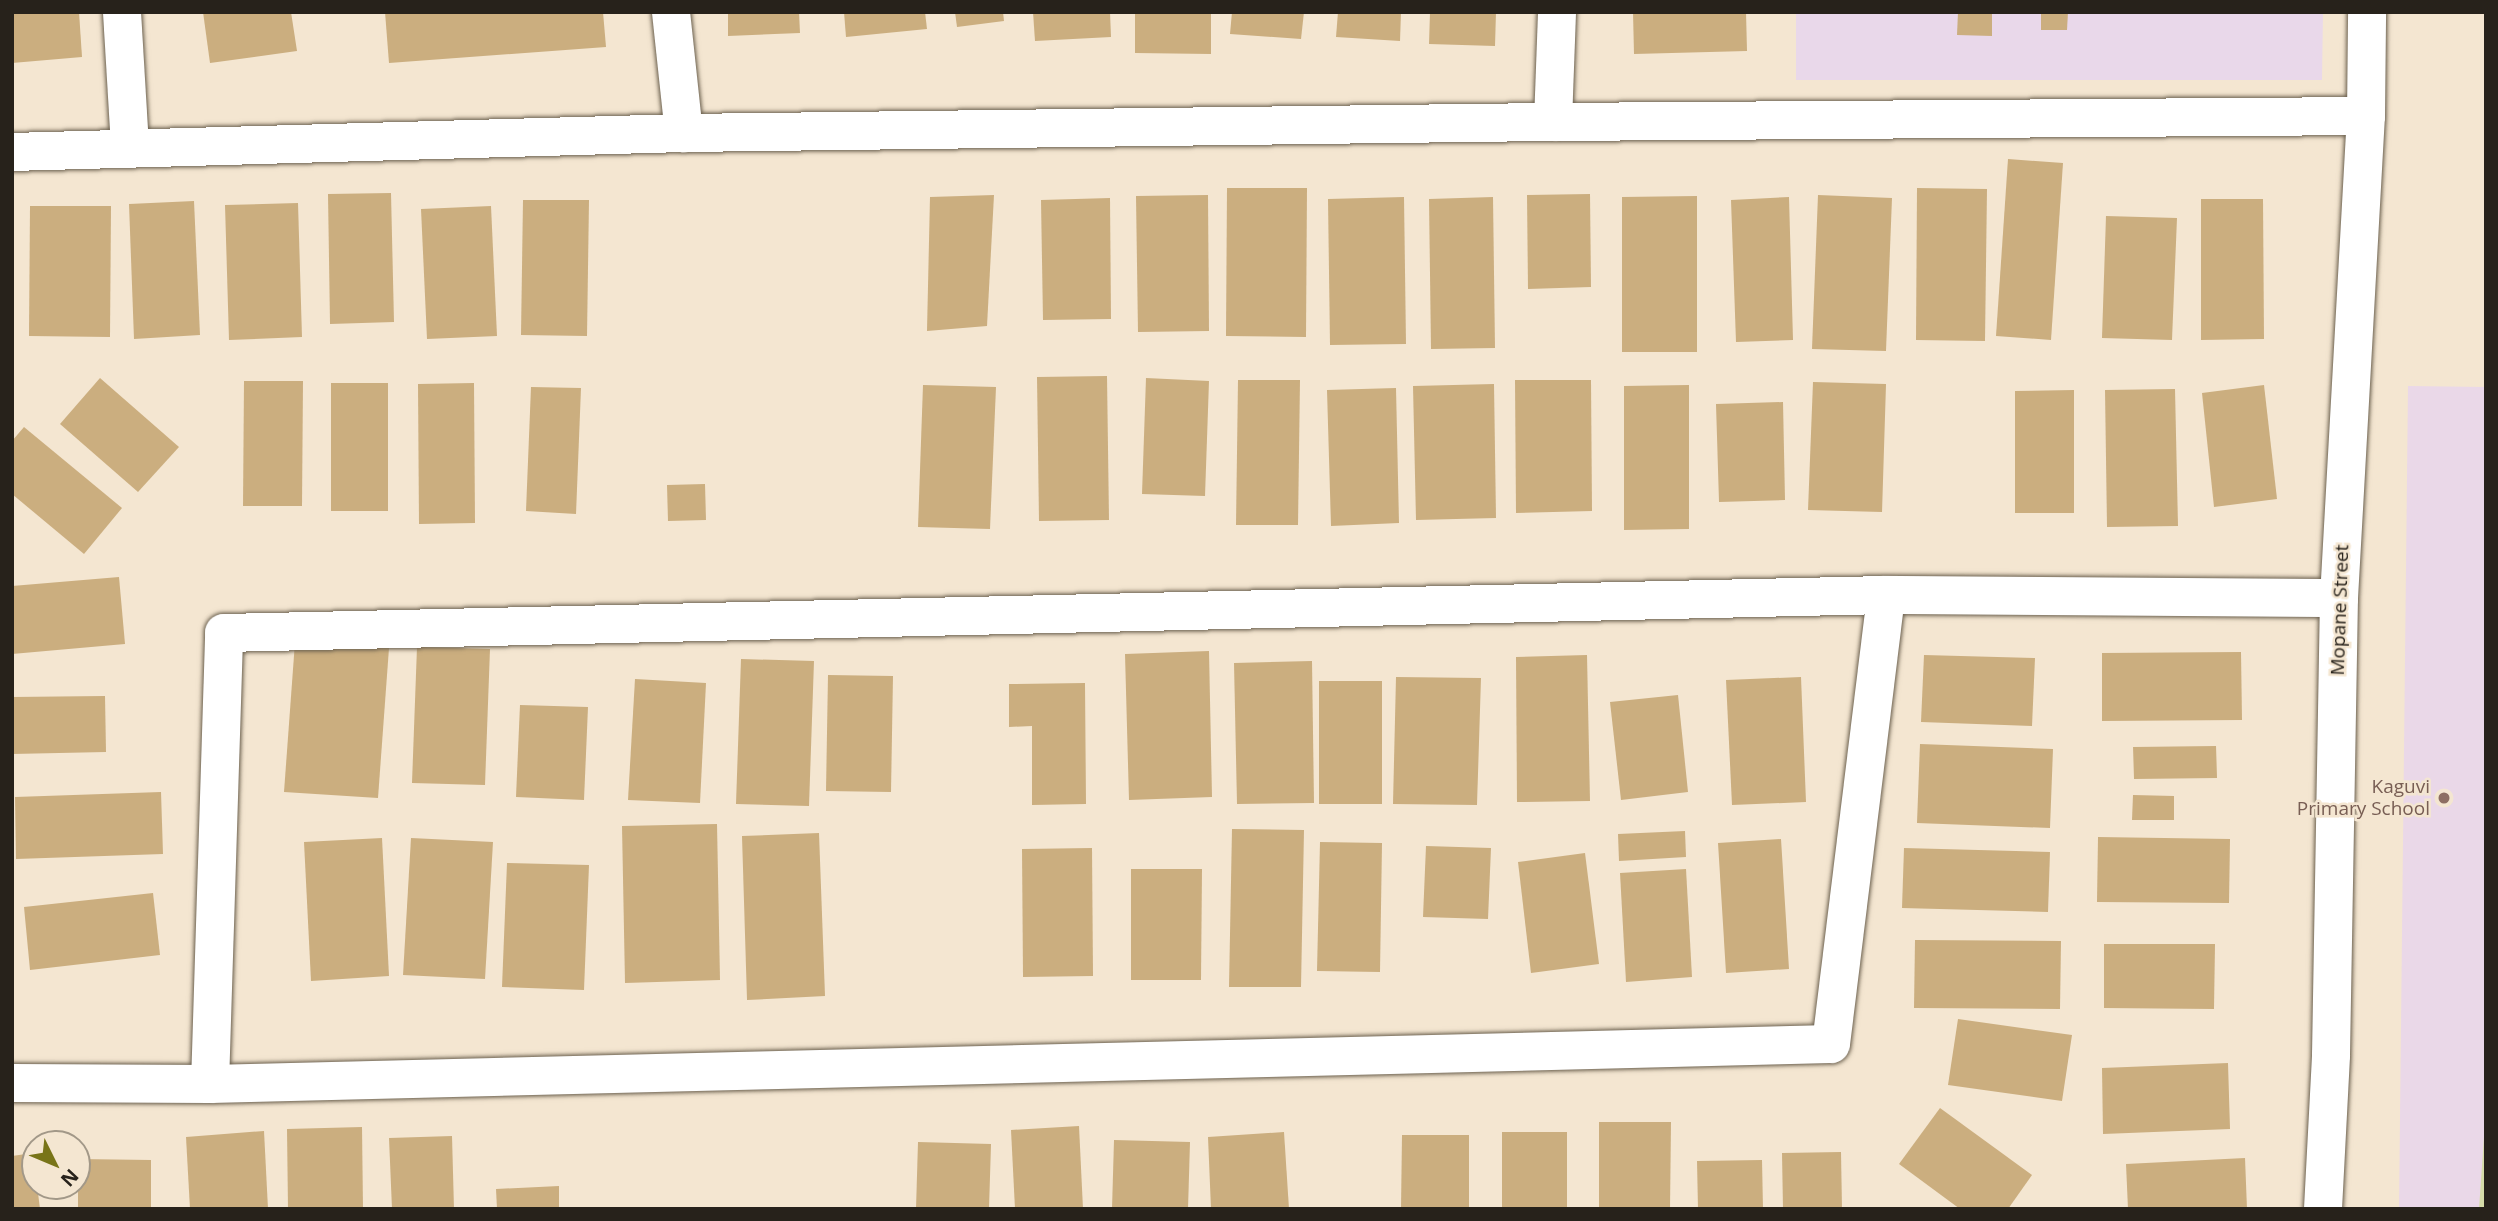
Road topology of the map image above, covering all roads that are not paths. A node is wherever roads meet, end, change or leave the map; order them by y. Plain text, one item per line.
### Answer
1 (122, 12) edge
2 (671, 12) edge
3 (1557, 12) edge
4 (2367, 12) edge
5 (2366, 116) junction
6 (1553, 122) junction
7 (684, 133) junction
8 (130, 147) junction
9 (12, 152) edge
10 (1886, 594) junction
11 (2339, 598) junction
12 (12, 1083) edge
13 (210, 1084) junction
14 (2323, 1209) edge

1 - 8 street
2 - 7 street
3 - 6 street
4 - 5 street, Mopane Street
5 - 6 street
5 - 11 street, Mopane Street
6 - 7 street
7 - 8 street
8 - 9 street
10 - 11 street
10 - 13 street
10 - 13 street
11 - 14 street, Mopane Street
12 - 13 street

